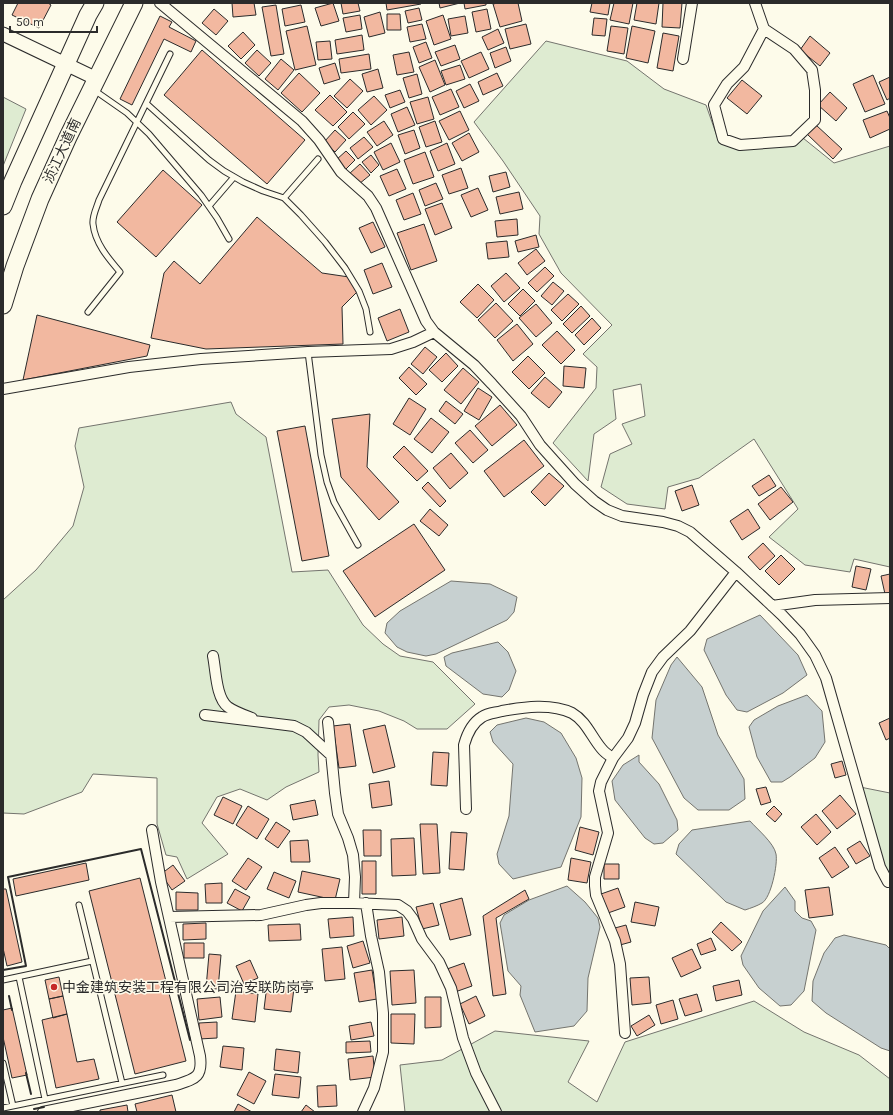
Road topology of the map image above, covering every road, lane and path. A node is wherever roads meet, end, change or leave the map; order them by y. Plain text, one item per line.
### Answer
1 (95, 3) edge
2 (134, 3) edge
3 (160, 3) edge
4 (692, 3) edge
5 (754, 3) edge
6 (764, 29) junction
7 (3, 34) edge
8 (170, 54) dead end
9 (683, 59) dead end
10 (66, 64) junction
11 (94, 83) junction
12 (147, 104) junction
13 (137, 122) junction
14 (318, 159) dead end
15 (234, 177) junction
16 (284, 198) junction
17 (3, 206) edge
18 (209, 206) junction
19 (229, 239) dead end
20 (3, 305) edge
21 (88, 312) dead end
22 (370, 332) dead end
23 (434, 332) junction
24 (308, 352) junction
25 (3, 389) edge
26 (358, 545) dead end
27 (736, 572) junction
28 (890, 598) edge
29 (772, 606) junction
30 (214, 656) dead end
31 (205, 715) dead end
32 (328, 722) dead end
33 (262, 723) junction
34 (331, 755) junction
35 (613, 758) junction
36 (466, 809) dead end
37 (152, 830) dead end
38 (888, 882) dead end
39 (354, 903) junction
40 (366, 903) junction
41 (79, 905) dead end
42 (169, 917) junction
43 (92, 960) junction
44 (19, 977) junction
45 (3, 980) edge
46 (625, 1034) dead end
47 (3, 1063) edge
48 (163, 1074) dead end
49 (122, 1083) junction
50 (45, 1100) junction
51 (13, 1106) junction
52 (3, 1108) edge
53 (43, 1112) edge
54 (363, 1112) edge
55 (496, 1112) edge

1 - 10 main road
2 - 11 main road, 浈江大道南
3 - 23 street
4 - 9 street
5 - 6 street
6 - 6 street
7 - 10 street
8 - 12 lane
10 - 11 street
10 - 17 main road
11 - 13 lane
11 - 20 main road, 浈江大道南
12 - 13 lane
12 - 15 lane
13 - 18 lane
13 - 21 lane
14 - 16 lane
15 - 16 lane
15 - 18 lane
16 - 22 lane
18 - 19 lane
23 - 24 street
23 - 27 street
24 - 25 street
24 - 26 lane
27 - 29 street
27 - 35 street
28 - 29 street
29 - 38 street
30 - 33 street
31 - 33 street
32 - 34 street
33 - 34 street
34 - 39 street
35 - 36 street
35 - 46 street
37 - 42 street
39 - 40 street
39 - 42 street
40 - 54 street
40 - 55 street
41 - 43 lane
42 - 53 street
43 - 44 lane
43 - 49 lane
44 - 45 lane
44 - 50 lane
47 - 51 lane
48 - 49 lane
49 - 50 lane
50 - 51 lane
51 - 52 lane

